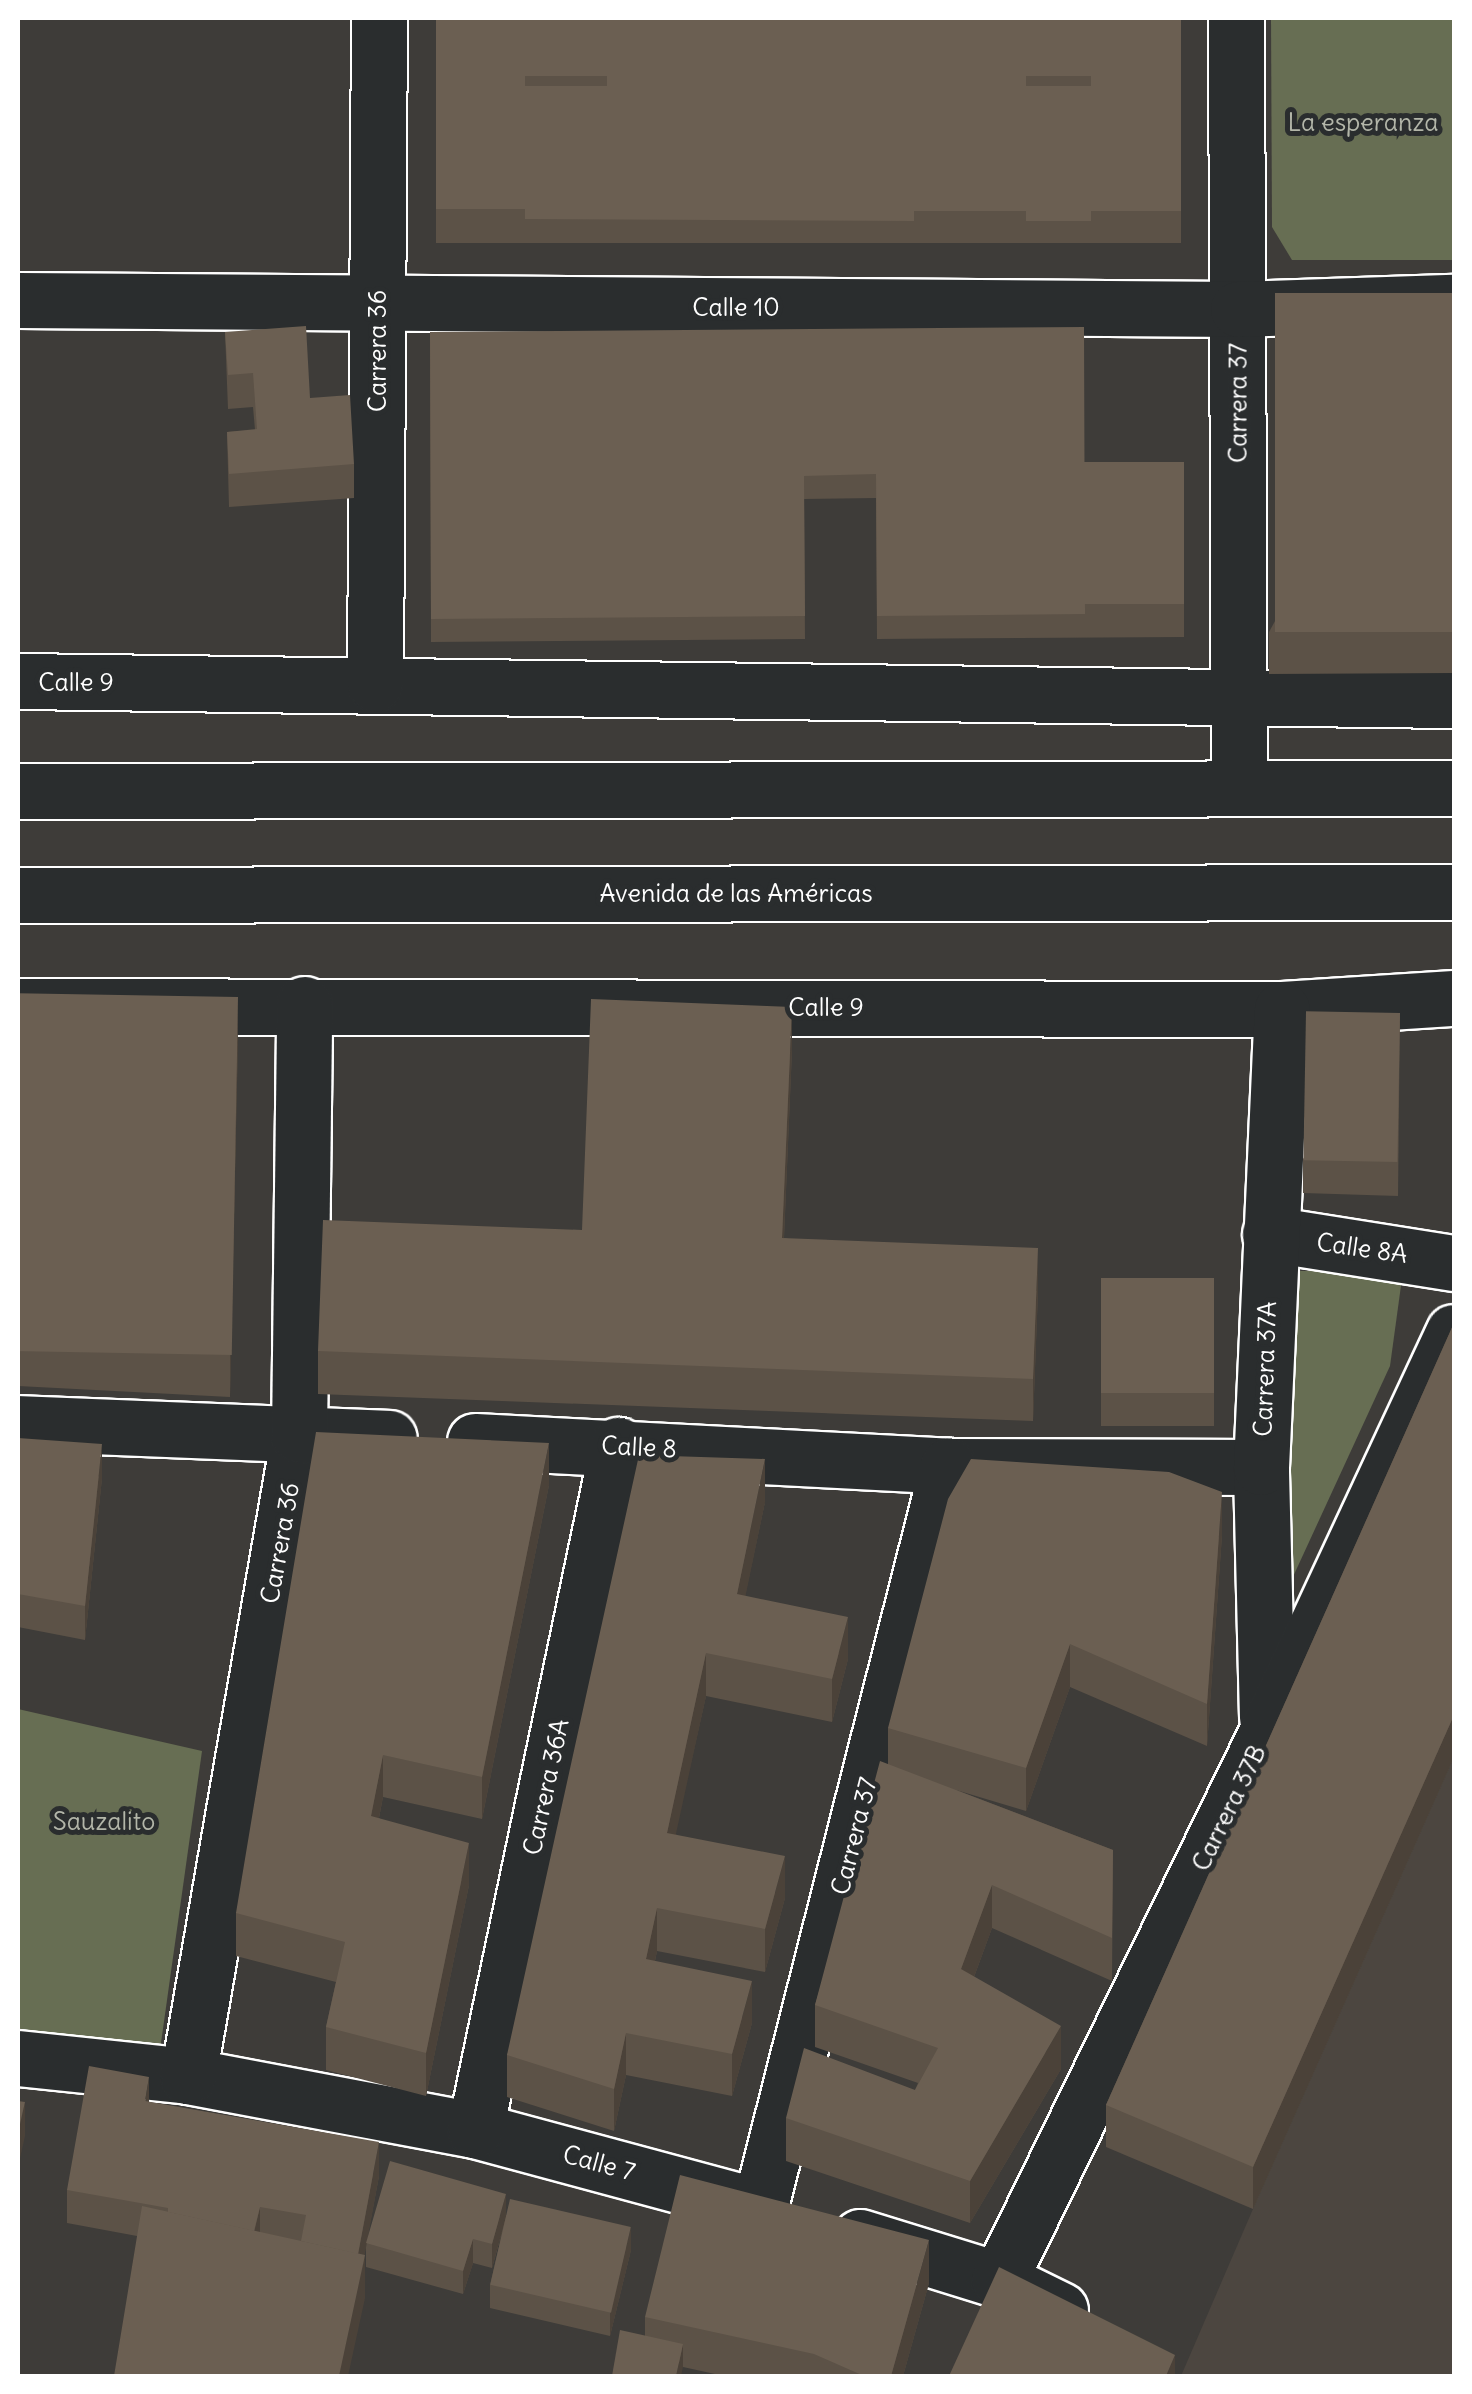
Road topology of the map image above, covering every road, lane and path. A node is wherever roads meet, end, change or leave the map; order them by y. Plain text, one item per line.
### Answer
1 (379, 18) edge
2 (1236, 18) edge
3 (18, 300) edge
4 (1454, 302) edge
5 (377, 306) junction
6 (1238, 309) junction
7 (18, 682) edge
8 (375, 684) junction
9 (1238, 696) junction
10 (1454, 700) edge
11 (1239, 788) junction
12 (1454, 788) edge
13 (18, 791) edge
14 (1454, 892) edge
15 (18, 895) edge
16 (1454, 998) edge
17 (304, 1004) junction
18 (18, 1006) edge
19 (1282, 1008) junction
20 (1270, 1234) junction
21 (1454, 1263) edge
22 (1454, 1332) edge
23 (18, 1423) edge
24 (299, 1435) junction
25 (618, 1445) junction
26 (948, 1466) junction
27 (1261, 1468) junction
28 (1268, 1730) junction
29 (18, 2058) edge
30 (188, 2076) junction
31 (475, 2130) junction
32 (760, 2206) junction
33 (998, 2280) junction
34 (1104, 2332) edge

1 - 5 street, Carrera 36
2 - 6 street, Carrera 37
3 - 5 street, Calle 10
4 - 6 street, Calle 10
5 - 6 street, Calle 10
5 - 8 street, Carrera 36
6 - 9 street, Carrera 37
7 - 8 street, Calle 9
8 - 9 street, Calle 9
9 - 10 street, Calle 9
9 - 11 street, Carrera 37
11 - 12 street
11 - 13 street
14 - 15 street, Avenida de las Américas
16 - 19 street, Calle 9
17 - 18 street, Calle 9
17 - 19 street, Calle 9
17 - 24 street, Carrera 36
19 - 20 street, Carrera 37A
20 - 21 street, Calle 8A
20 - 27 street, Carrera 37A
22 - 28 street, Carrera 37B
23 - 24 street, Calle 8
24 - 25 street, Calle 8
24 - 30 street, Carrera 36
25 - 26 street, Calle 8
25 - 31 street, Carrera 36A
26 - 27 street, Calle 8
26 - 32 street, Carrera 37
27 - 28 street, Carrera 37A
28 - 33 street, Carrera 37B
29 - 30 street, Calle 7
30 - 31 street, Calle 7
31 - 32 street, Calle 7
32 - 33 street, Calle 7
33 - 34 street, Calle 7

